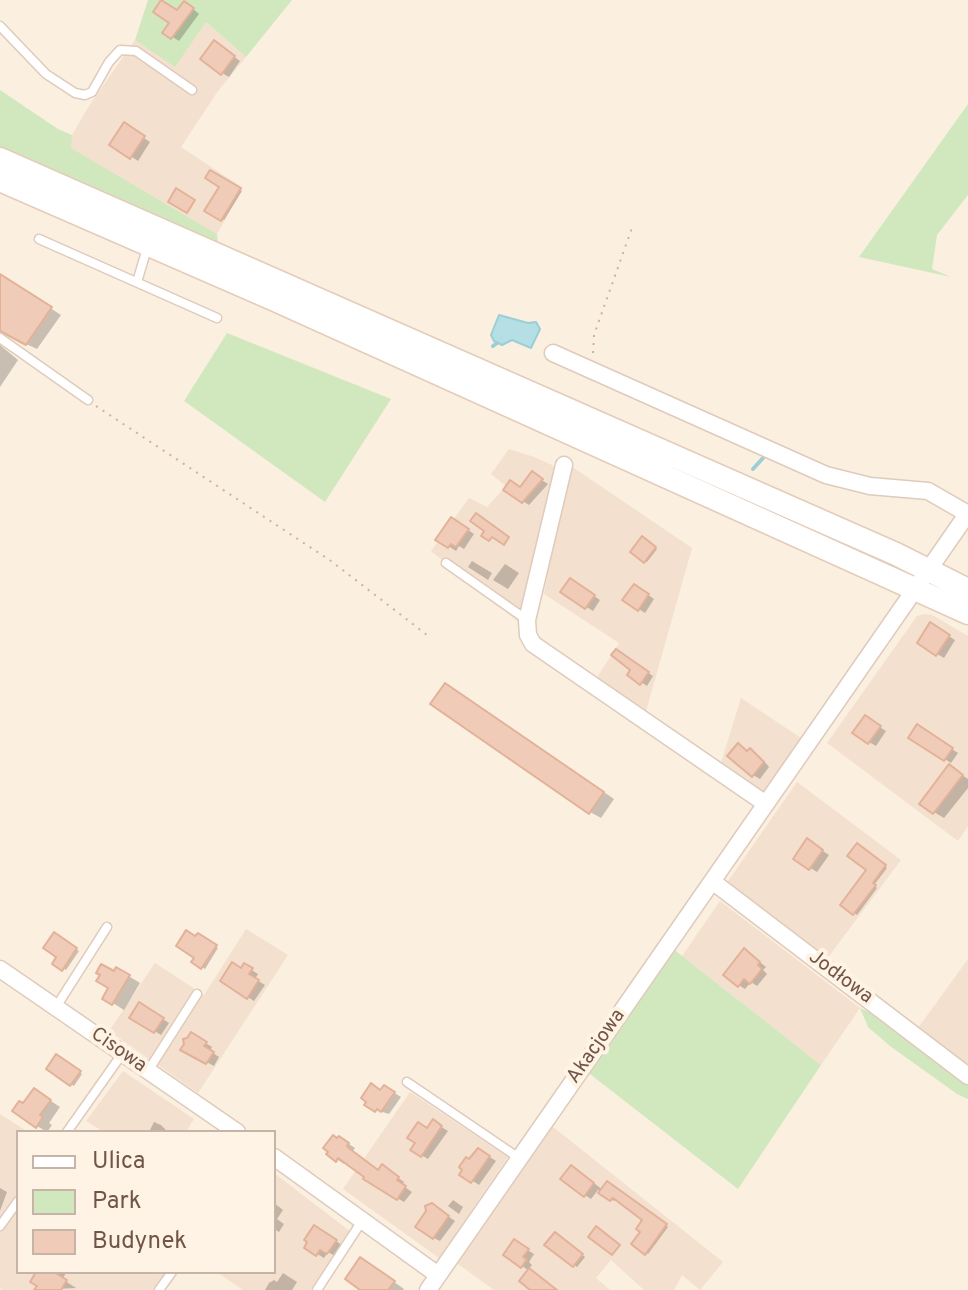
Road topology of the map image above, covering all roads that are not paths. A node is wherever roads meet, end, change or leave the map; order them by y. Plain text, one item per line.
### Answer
1 (0, 26) edge
2 (192, 90) dead end
3 (0, 159) edge
4 (0, 180) edge
5 (39, 239) dead end
6 (148, 244) junction
7 (137, 282) junction
8 (217, 318) dead end
9 (0, 338) edge
10 (553, 353) dead end
11 (88, 400) road end
12 (564, 465) dead end
13 (968, 514) edge
14 (446, 563) dead end
15 (923, 580) junction
16 (968, 590) edge
17 (968, 613) edge
18 (527, 620) junction
19 (766, 804) junction
20 (712, 881) junction
21 (107, 927) dead end
22 (0, 969) edge
23 (197, 994) dead end
24 (56, 1008) junction
25 (122, 1054) junction
26 (148, 1071) junction
27 (968, 1076) edge
28 (407, 1082) dead end
29 (68, 1130) edge
30 (234, 1130) edge
31 (276, 1158) edge
32 (519, 1158) junction
33 (16, 1204) edge
34 (362, 1221) junction
35 (0, 1226) edge
36 (438, 1275) junction
37 (317, 1290) edge
38 (428, 1290) edge

1 - 2 lane
3 - 15 main road
4 - 6 main road
5 - 7 lane
6 - 7 lane
6 - 15 main road
7 - 8 lane
9 - 11 lane
10 - 13 street
12 - 18 street
13 - 15 street, Akacjowa
14 - 18 lane
15 - 16 main road
15 - 17 main road
15 - 19 street, Akacjowa
18 - 19 street
19 - 20 street, Akacjowa
20 - 27 street, Jodłowa
20 - 32 street, Akacjowa
21 - 24 lane
22 - 24 street, Cisowa
23 - 26 lane
24 - 25 street, Cisowa
25 - 26 street, Cisowa
25 - 29 lane
26 - 30 street, Cisowa
28 - 32 lane
31 - 34 street
32 - 36 street, Akacjowa
33 - 35 lane
34 - 36 street
34 - 37 lane
36 - 38 street, Akacjowa

